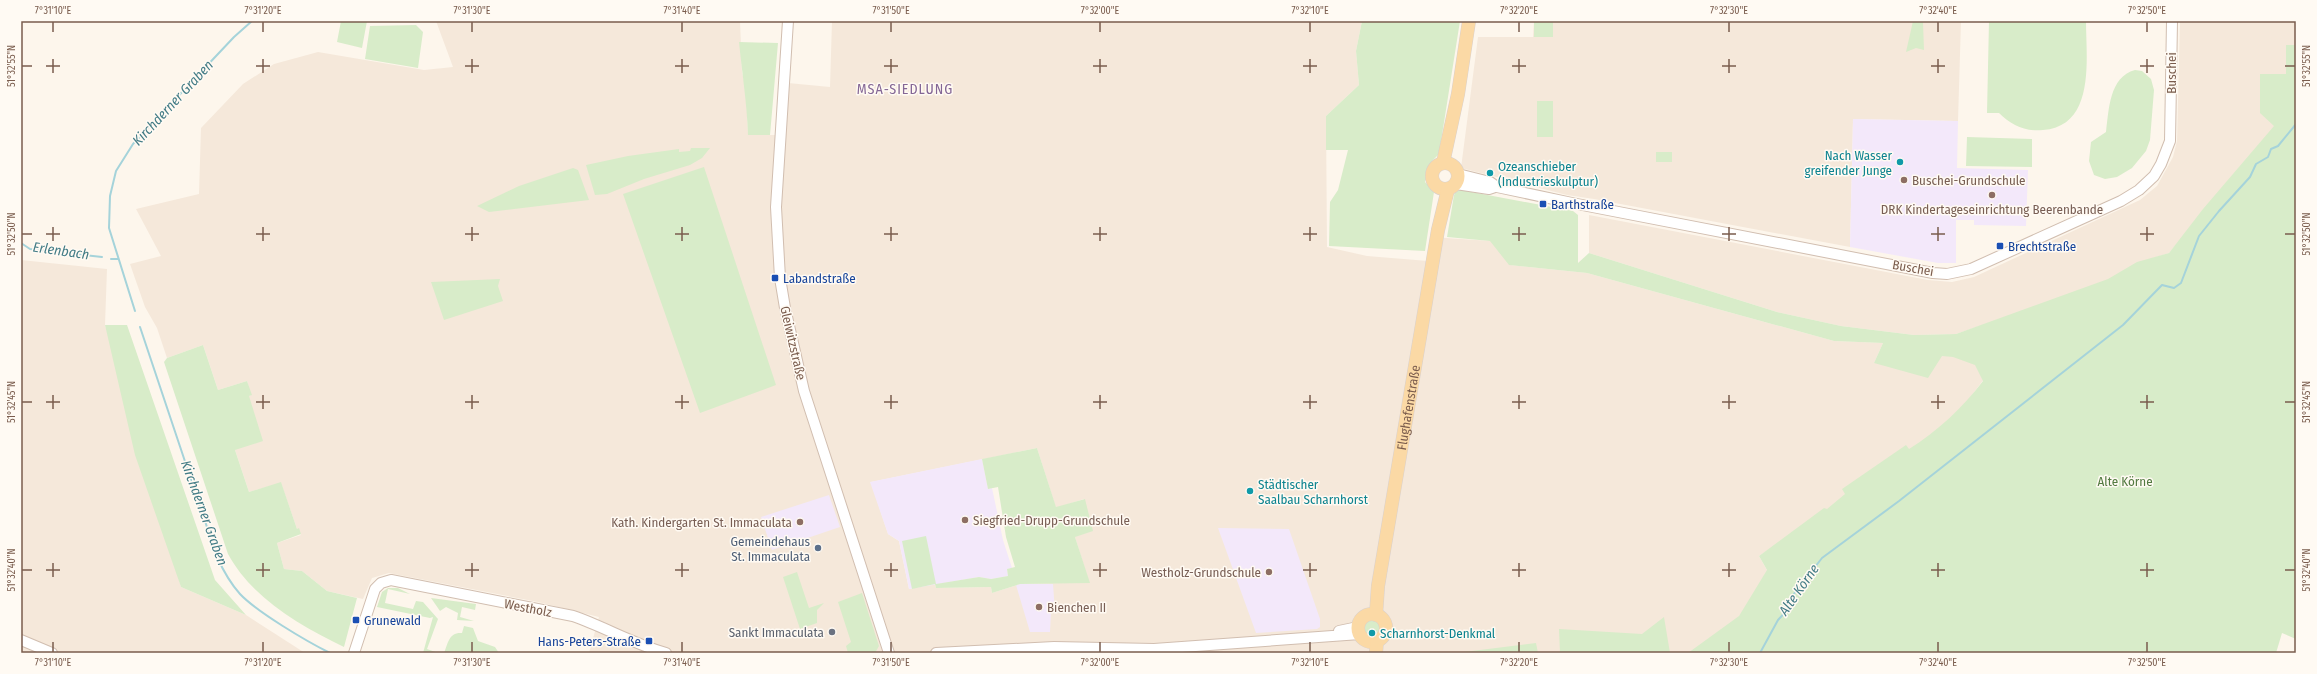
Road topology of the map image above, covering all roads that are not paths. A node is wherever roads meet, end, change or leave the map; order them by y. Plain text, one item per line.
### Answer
1 (788, 21) edge
2 (1469, 21) edge
3 (2172, 21) edge
4 (1450, 177) junction
5 (1372, 615) junction
6 (21, 640) edge
7 (1368, 641) edge
8 (52, 653) edge
9 (354, 653) edge
10 (666, 653) edge
11 (889, 653) edge
12 (936, 653) edge

1 - 11 street, Gleiwitzstraße
2 - 4 main road, Flughafenstraße
3 - 4 street, Buschei
4 - 5 main road, Flughafenstraße
5 - 7 main road
5 - 7 main road
6 - 8 street
7 - 12 street
9 - 10 street, Westholz

